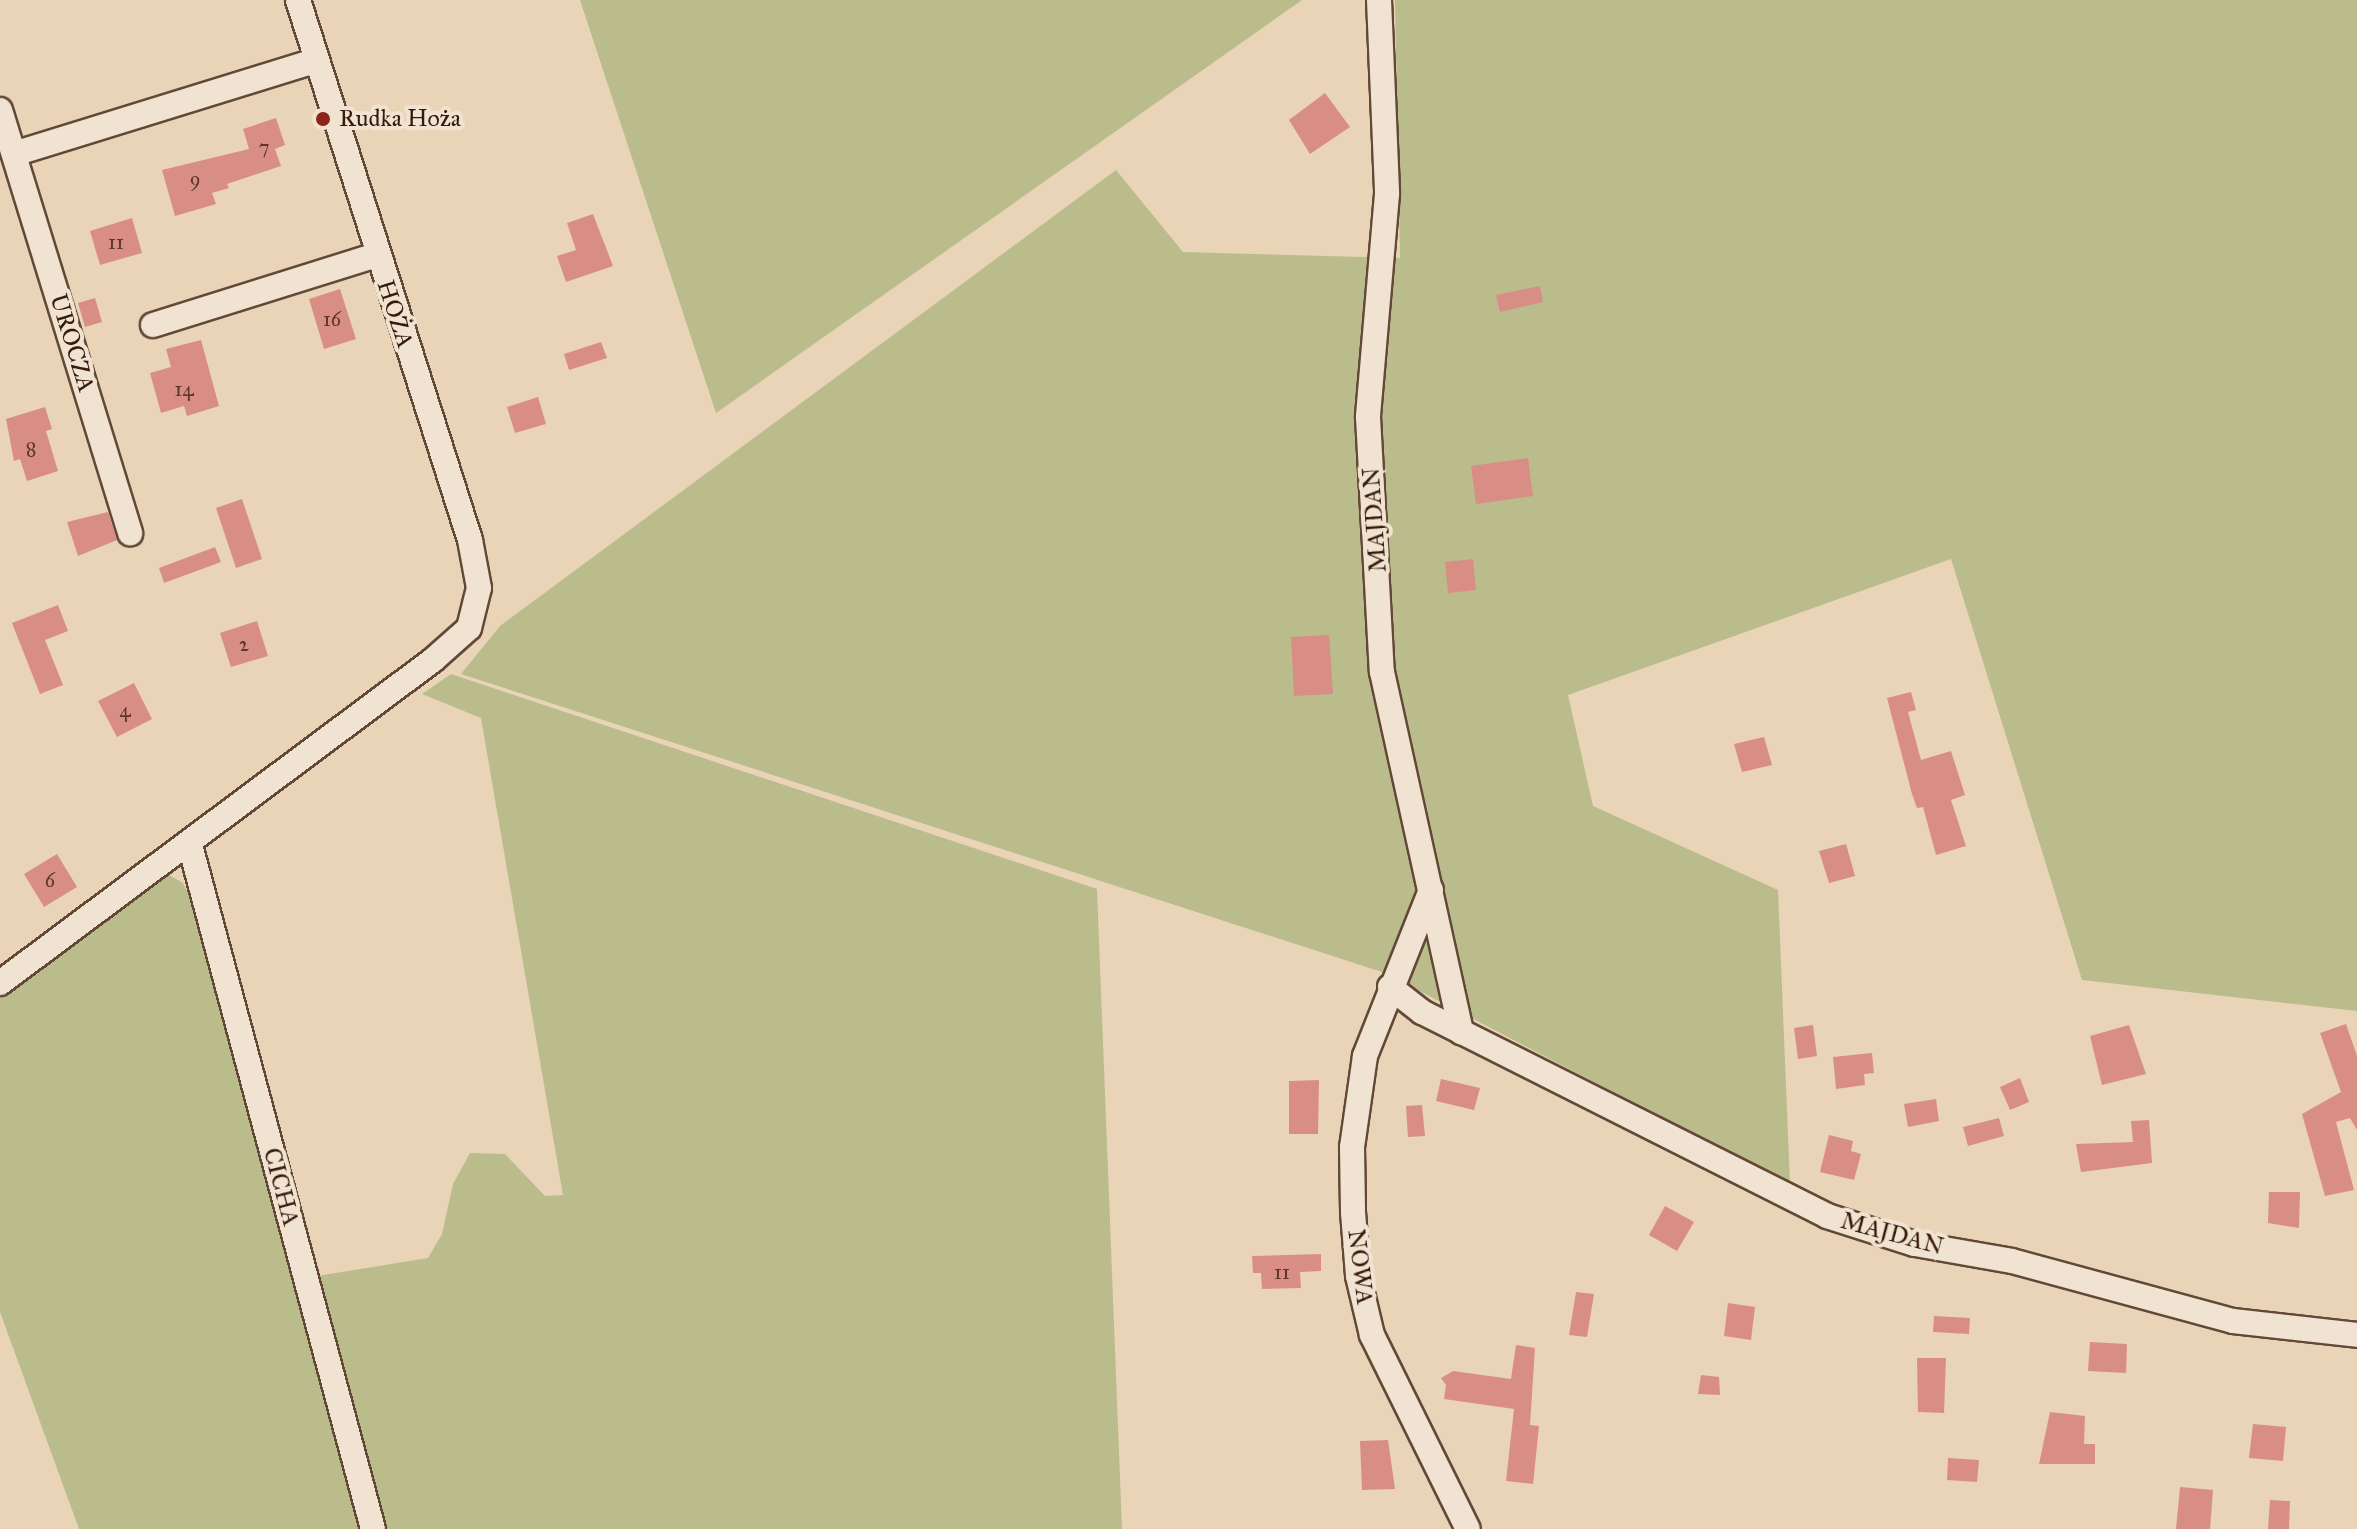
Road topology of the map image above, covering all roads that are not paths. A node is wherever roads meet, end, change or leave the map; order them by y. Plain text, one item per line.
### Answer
1 (298, 0) edge
2 (1379, 0) edge
3 (317, 60) junction
4 (0, 110) edge
5 (14, 154) junction
6 (376, 255) junction
7 (153, 325) dead end
8 (130, 533) dead end
9 (190, 845) junction
10 (1431, 890) junction
11 (0, 983) edge
12 (1390, 987) junction
13 (1461, 1032) junction
14 (2357, 1335) edge
15 (373, 1529) edge
16 (1468, 1529) edge

1 - 3 street, HOŻA
2 - 10 street, MAJDAN
3 - 5 street
3 - 6 street, HOŻA
4 - 5 street, UROCZA
5 - 8 street, UROCZA
6 - 7 street
6 - 9 street, HOŻA
9 - 11 street
9 - 15 street, CICHA
10 - 12 street, NOWA
10 - 13 street, MAJDAN
12 - 13 street, MAJDAN
12 - 16 street, NOWA
13 - 14 street, MAJDAN

